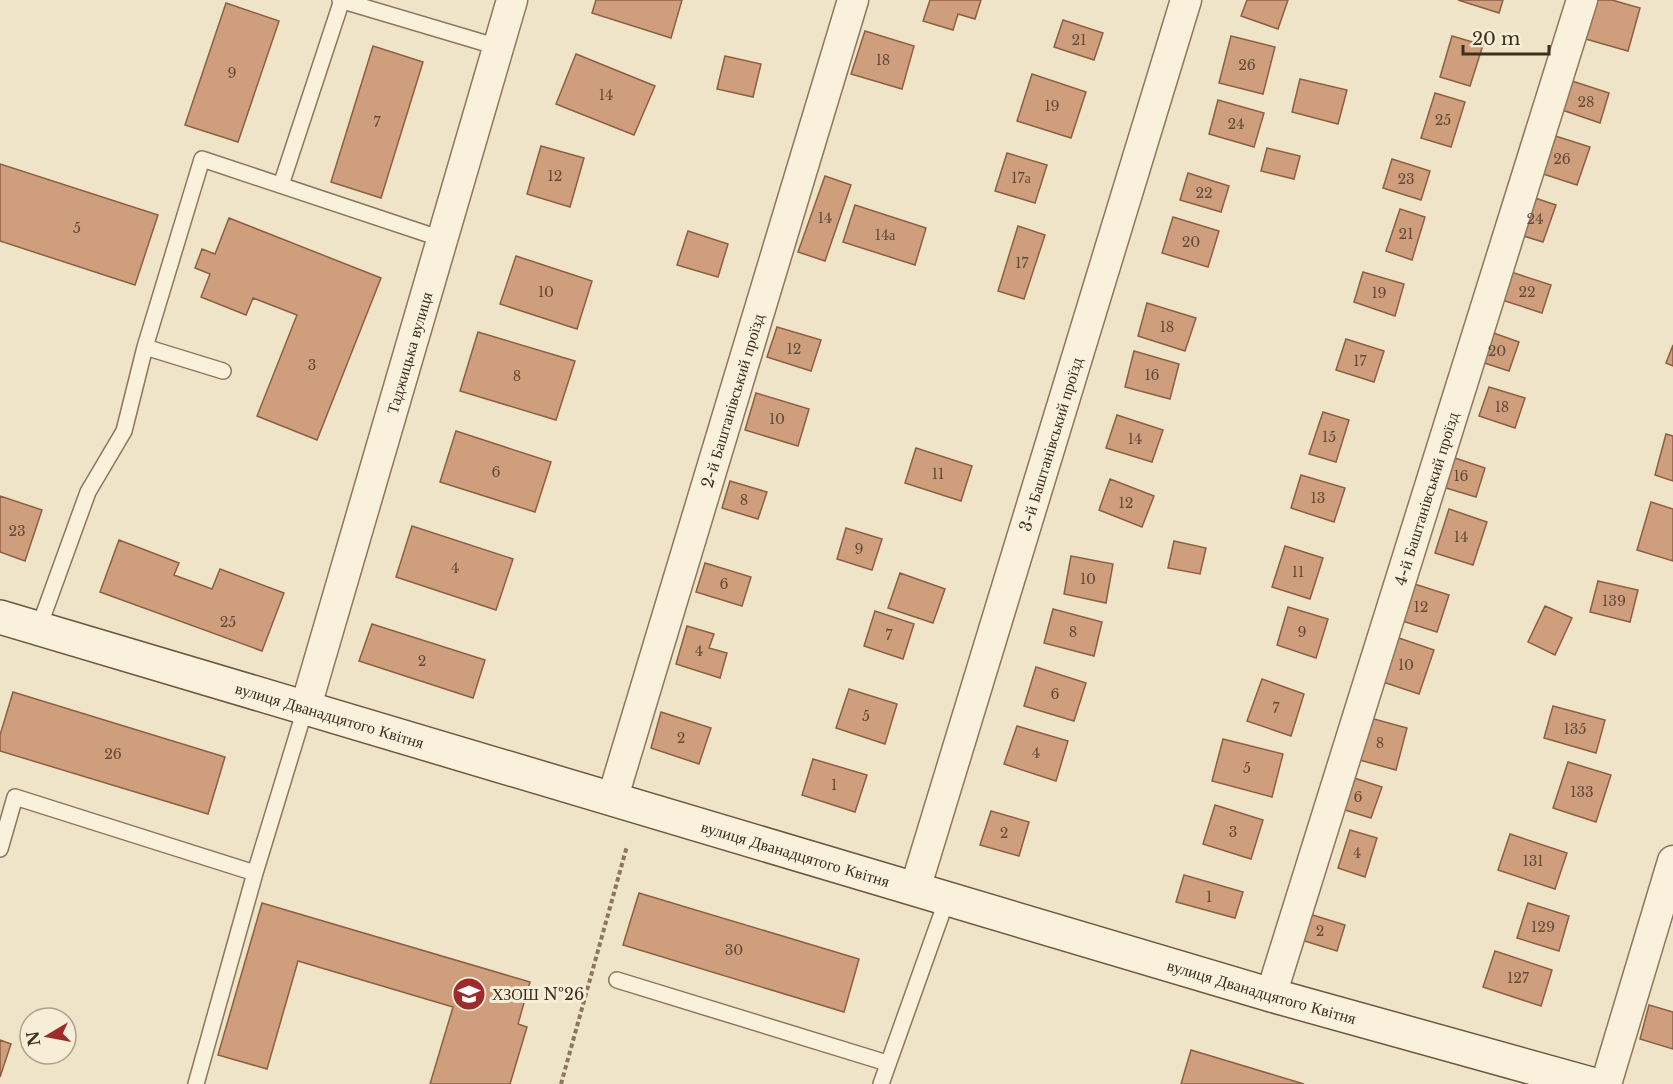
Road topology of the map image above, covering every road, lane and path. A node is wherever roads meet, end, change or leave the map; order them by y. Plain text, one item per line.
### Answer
1 (341, 0) edge
2 (512, 0) edge
3 (853, 0) edge
4 (1186, 0) edge
5 (1582, 0) edge
6 (498, 47) junction
7 (281, 185) junction
8 (442, 239) junction
9 (145, 347) junction
10 (223, 371) dead end
11 (0, 616) edge
12 (39, 627) junction
13 (306, 706) junction
14 (612, 800) junction
15 (627, 846) dead end
16 (0, 849) edge
17 (1673, 861) edge
18 (255, 873) junction
19 (915, 888) junction
20 (947, 899) junction
21 (617, 980) dead end
22 (1271, 995) junction
23 (887, 1062) junction
24 (196, 1084) edge
25 (561, 1084) edge
26 (881, 1084) edge
27 (1591, 1084) edge
28 (1606, 1084) edge

1 - 6 lane
1 - 7 lane
2 - 6 street, Таджицька вулиця
3 - 14 street, 2-й Баштанівський проїзд
4 - 19 street, 3-й Баштанівський проїзд
5 - 22 street, 4-й Баштанівський проїзд
6 - 8 street, Таджицька вулиця
7 - 8 lane
7 - 9 lane
8 - 13 street, Таджицька вулиця
9 - 10 lane
9 - 12 lane
11 - 12 street, вулиця Дванадцятого Квітня
12 - 13 street, вулиця Дванадцятого Квітня
13 - 14 street, вулиця Дванадцятого Квітня
13 - 18 lane
14 - 19 street, вулиця Дванадцятого Квітня
15 - 25 path
16 - 18 lane
17 - 28 street
18 - 24 lane
19 - 20 street, вулиця Дванадцятого Квітня
20 - 22 street, вулиця Дванадцятого Квітня
20 - 23 lane
21 - 23 lane
22 - 27 street, вулиця Дванадцятого Квітня
23 - 26 lane

